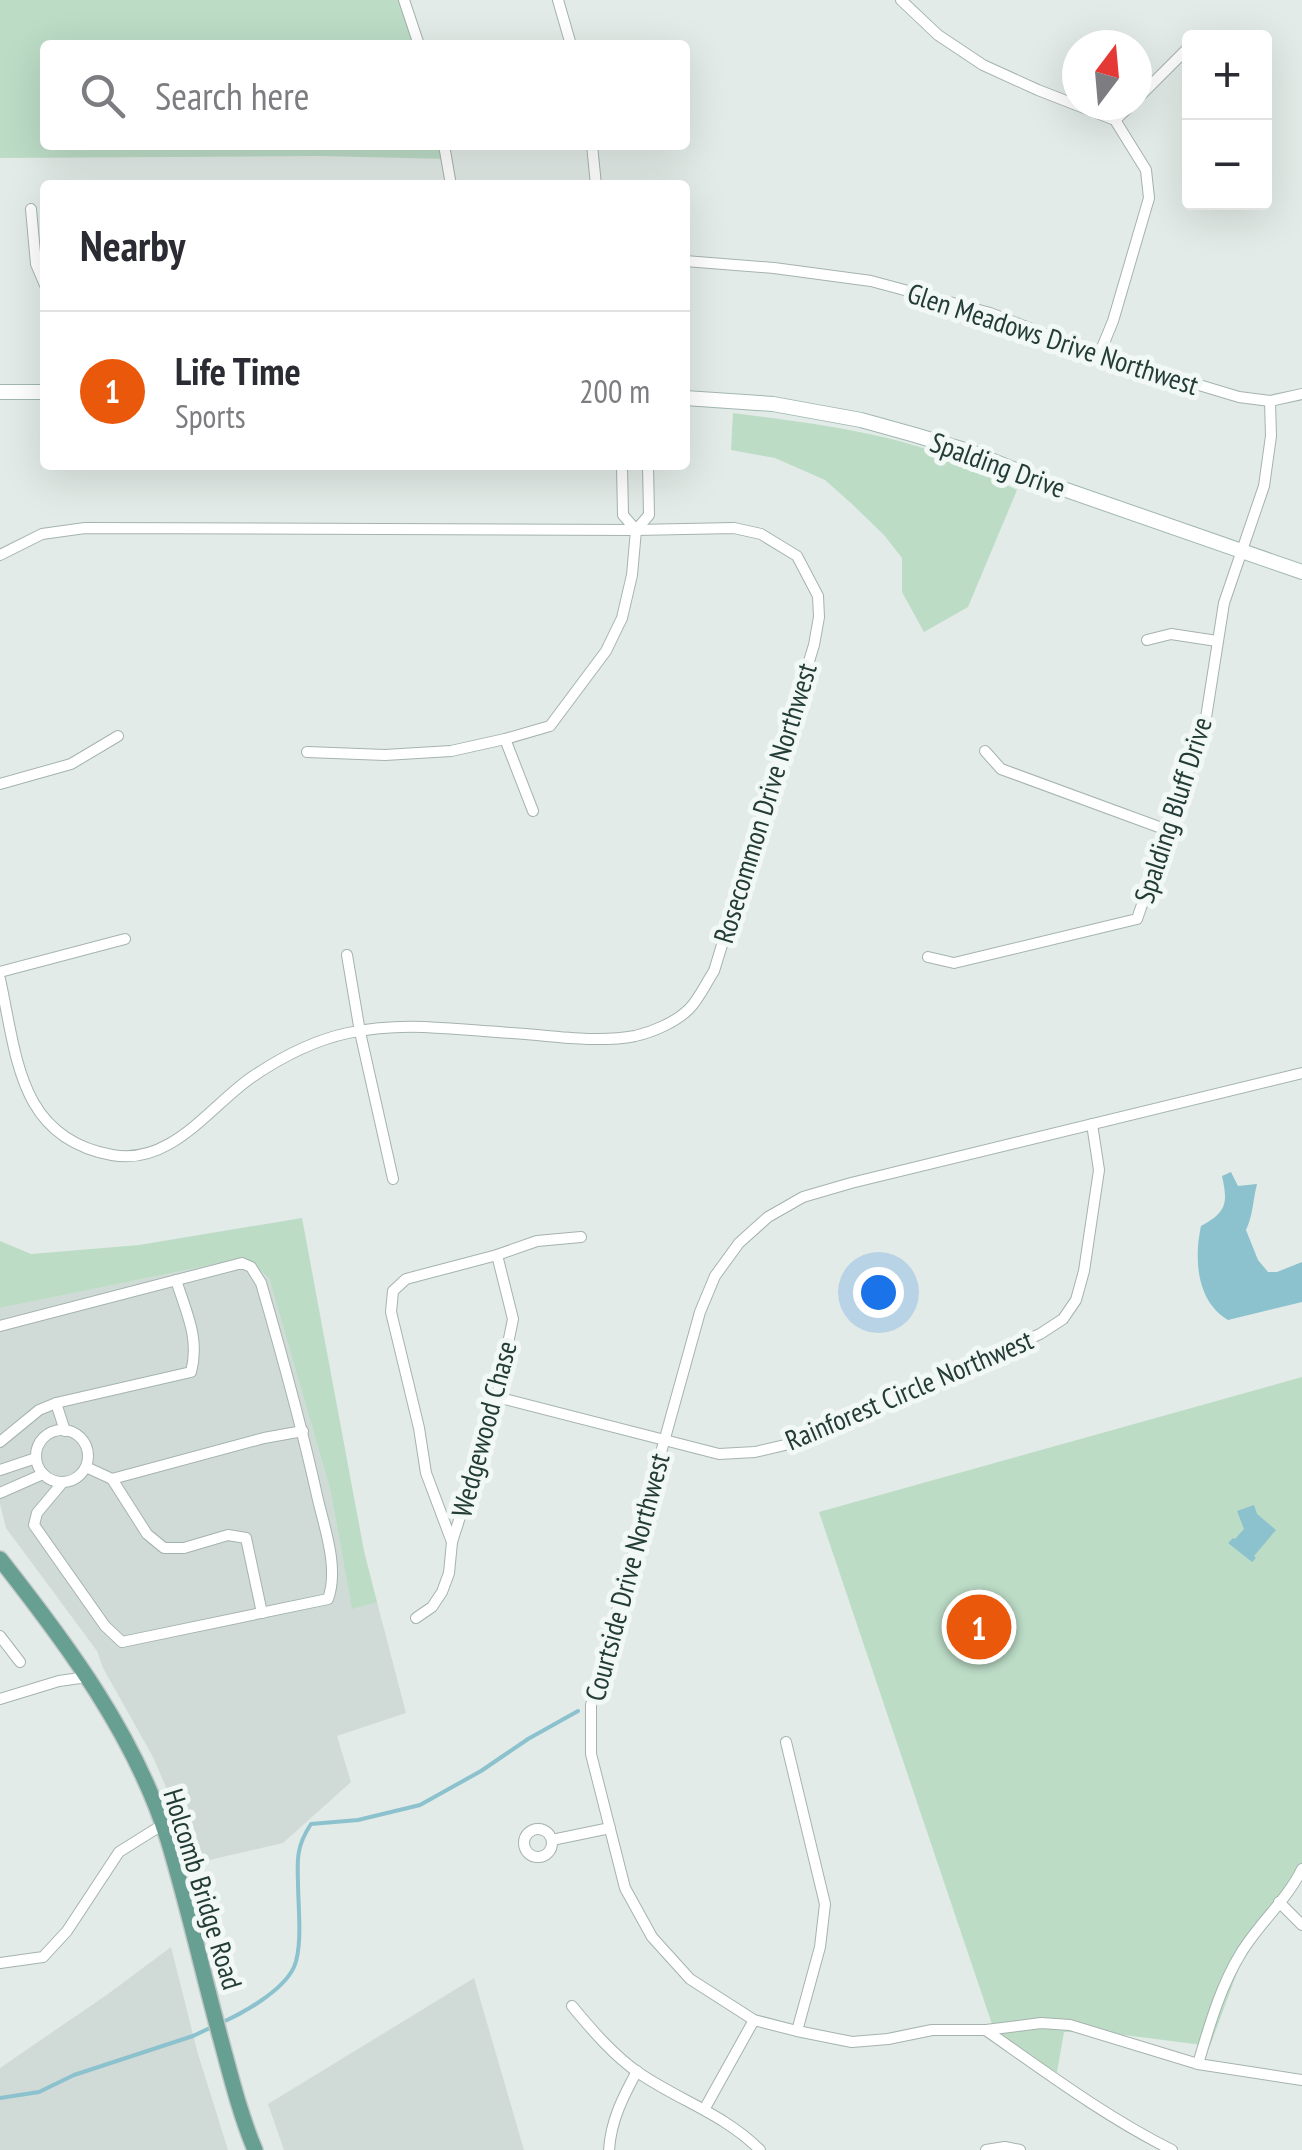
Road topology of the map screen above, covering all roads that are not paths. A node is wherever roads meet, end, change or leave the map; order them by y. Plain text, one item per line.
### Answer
1 (404, 0) edge
2 (558, 0) edge
3 (901, 0) edge
4 (417, 40) edge
5 (570, 40) edge
6 (1182, 54) edge
7 (1152, 84) edge
8 (1062, 99) edge
9 (1115, 120) edge
10 (445, 150) edge
11 (592, 150) edge
12 (450, 180) edge
13 (596, 180) edge
14 (32, 209) dead end
15 (690, 261) edge
16 (40, 273) edge
17 (1099, 356) junction
18 (0, 392) edge
19 (40, 392) edge
20 (1302, 394) edge
21 (690, 398) edge
22 (1270, 401) junction
23 (622, 470) edge
24 (648, 470) edge
25 (636, 530) junction
26 (1242, 551) junction
27 (0, 555) edge
28 (1302, 572) edge
29 (1147, 640) dead end
30 (1217, 641) junction
31 (118, 736) dead end
32 (506, 740) junction
33 (986, 750) dead end
34 (307, 752) dead end
35 (0, 784) edge
36 (532, 811) dead end
37 (1167, 830) junction
38 (125, 939) dead end
39 (347, 954) dead end
40 (928, 958) dead end
41 (0, 976) edge
42 (360, 1032) junction
43 (1302, 1074) edge
44 (1092, 1124) junction
45 (393, 1180) dead end
46 (581, 1237) dead end
47 (496, 1255) junction
48 (176, 1280) junction
49 (0, 1326) edge
50 (497, 1397) junction
51 (56, 1403) junction
52 (65, 1430) junction
53 (304, 1431) junction
54 (664, 1440) junction
55 (0, 1442) edge
56 (36, 1458) junction
57 (86, 1467) junction
58 (0, 1470) edge
59 (43, 1474) junction
60 (112, 1479) junction
61 (63, 1482) junction
62 (0, 1493) edge
63 (452, 1542) junction
64 (0, 1558) edge
65 (262, 1612) junction
66 (416, 1618) dead end
67 (0, 1636) edge
68 (20, 1662) dead end
69 (88, 1677) junction
70 (0, 1699) edge
71 (786, 1742) dead end
72 (162, 1825) junction
73 (610, 1828) junction
74 (552, 1840) dead end
75 (1302, 1869) edge
76 (1279, 1902) junction
77 (1302, 1925) edge
78 (0, 1963) edge
79 (572, 2006) dead end
80 (754, 2020) junction
81 (986, 2030) junction
82 (797, 2032) junction
83 (1198, 2064) junction
84 (636, 2072) junction
85 (1302, 2080) edge
86 (705, 2108) junction
87 (255, 2150) edge
88 (609, 2150) edge
89 (760, 2150) edge
90 (986, 2150) edge
91 (1020, 2150) edge
92 (1172, 2150) edge

1 - 4 street
2 - 5 street
3 - 8 street
6 - 7 street
9 - 17 street
10 - 12 street
11 - 13 street
14 - 16 street
15 - 17 street, Glen Meadows Drive Northwest
17 - 22 street, Glen Meadows Drive Northwest
18 - 19 main road
20 - 22 street, Glen Meadows Drive Northwest
21 - 26 main road, Spalding Drive
22 - 26 street, Spalding Bluff Drive
23 - 25 street
24 - 25 street
25 - 27 street, Rosecommon Drive Northwest
25 - 32 street
25 - 42 street, Rosecommon Drive Northwest
26 - 28 main road, Spalding Drive
26 - 30 street, Spalding Bluff Drive
29 - 30 street
30 - 37 street, Spalding Bluff Drive
31 - 35 street
32 - 34 street
32 - 36 street
33 - 37 street
37 - 40 street, Spalding Bluff Drive
38 - 41 street
39 - 42 street
41 - 42 street, Rosecommon Drive Northwest
42 - 45 street
43 - 44 street, Courtside Drive Northwest
44 - 54 street, Courtside Drive Northwest
44 - 54 street, Rainforest Circle Northwest
46 - 47 street
47 - 50 street, Wedgewood Chase
47 - 63 street
48 - 49 street
48 - 51 street
48 - 53 street
50 - 54 street, Rainforest Circle Northwest
50 - 63 street, Wedgewood Chase
51 - 52 street
51 - 55 street
52 - 56 street
52 - 57 street
53 - 60 street
53 - 65 street
54 - 73 street, Courtside Drive Northwest
56 - 58 street
56 - 59 street
57 - 60 street
57 - 61 street
59 - 61 street
59 - 62 street
60 - 65 street
61 - 65 street
63 - 66 street, Wedgewood Chase
64 - 69 main road, Holcomb Bridge Road
67 - 68 street
69 - 70 street
69 - 72 main road, Holcomb Bridge Road
71 - 82 street
72 - 78 street
72 - 87 main road, Holcomb Bridge Road
73 - 74 street
73 - 80 street, Courtside Drive Northwest
75 - 76 street
76 - 77 street
76 - 83 street
79 - 84 street
80 - 82 street, Courtside Drive Northwest
80 - 86 street
81 - 82 street, Courtside Drive Northwest
81 - 83 street, Courtside Drive Northwest
81 - 92 street
83 - 85 street, Courtside Drive Northwest
84 - 86 street
84 - 88 street
86 - 89 street
90 - 91 street

